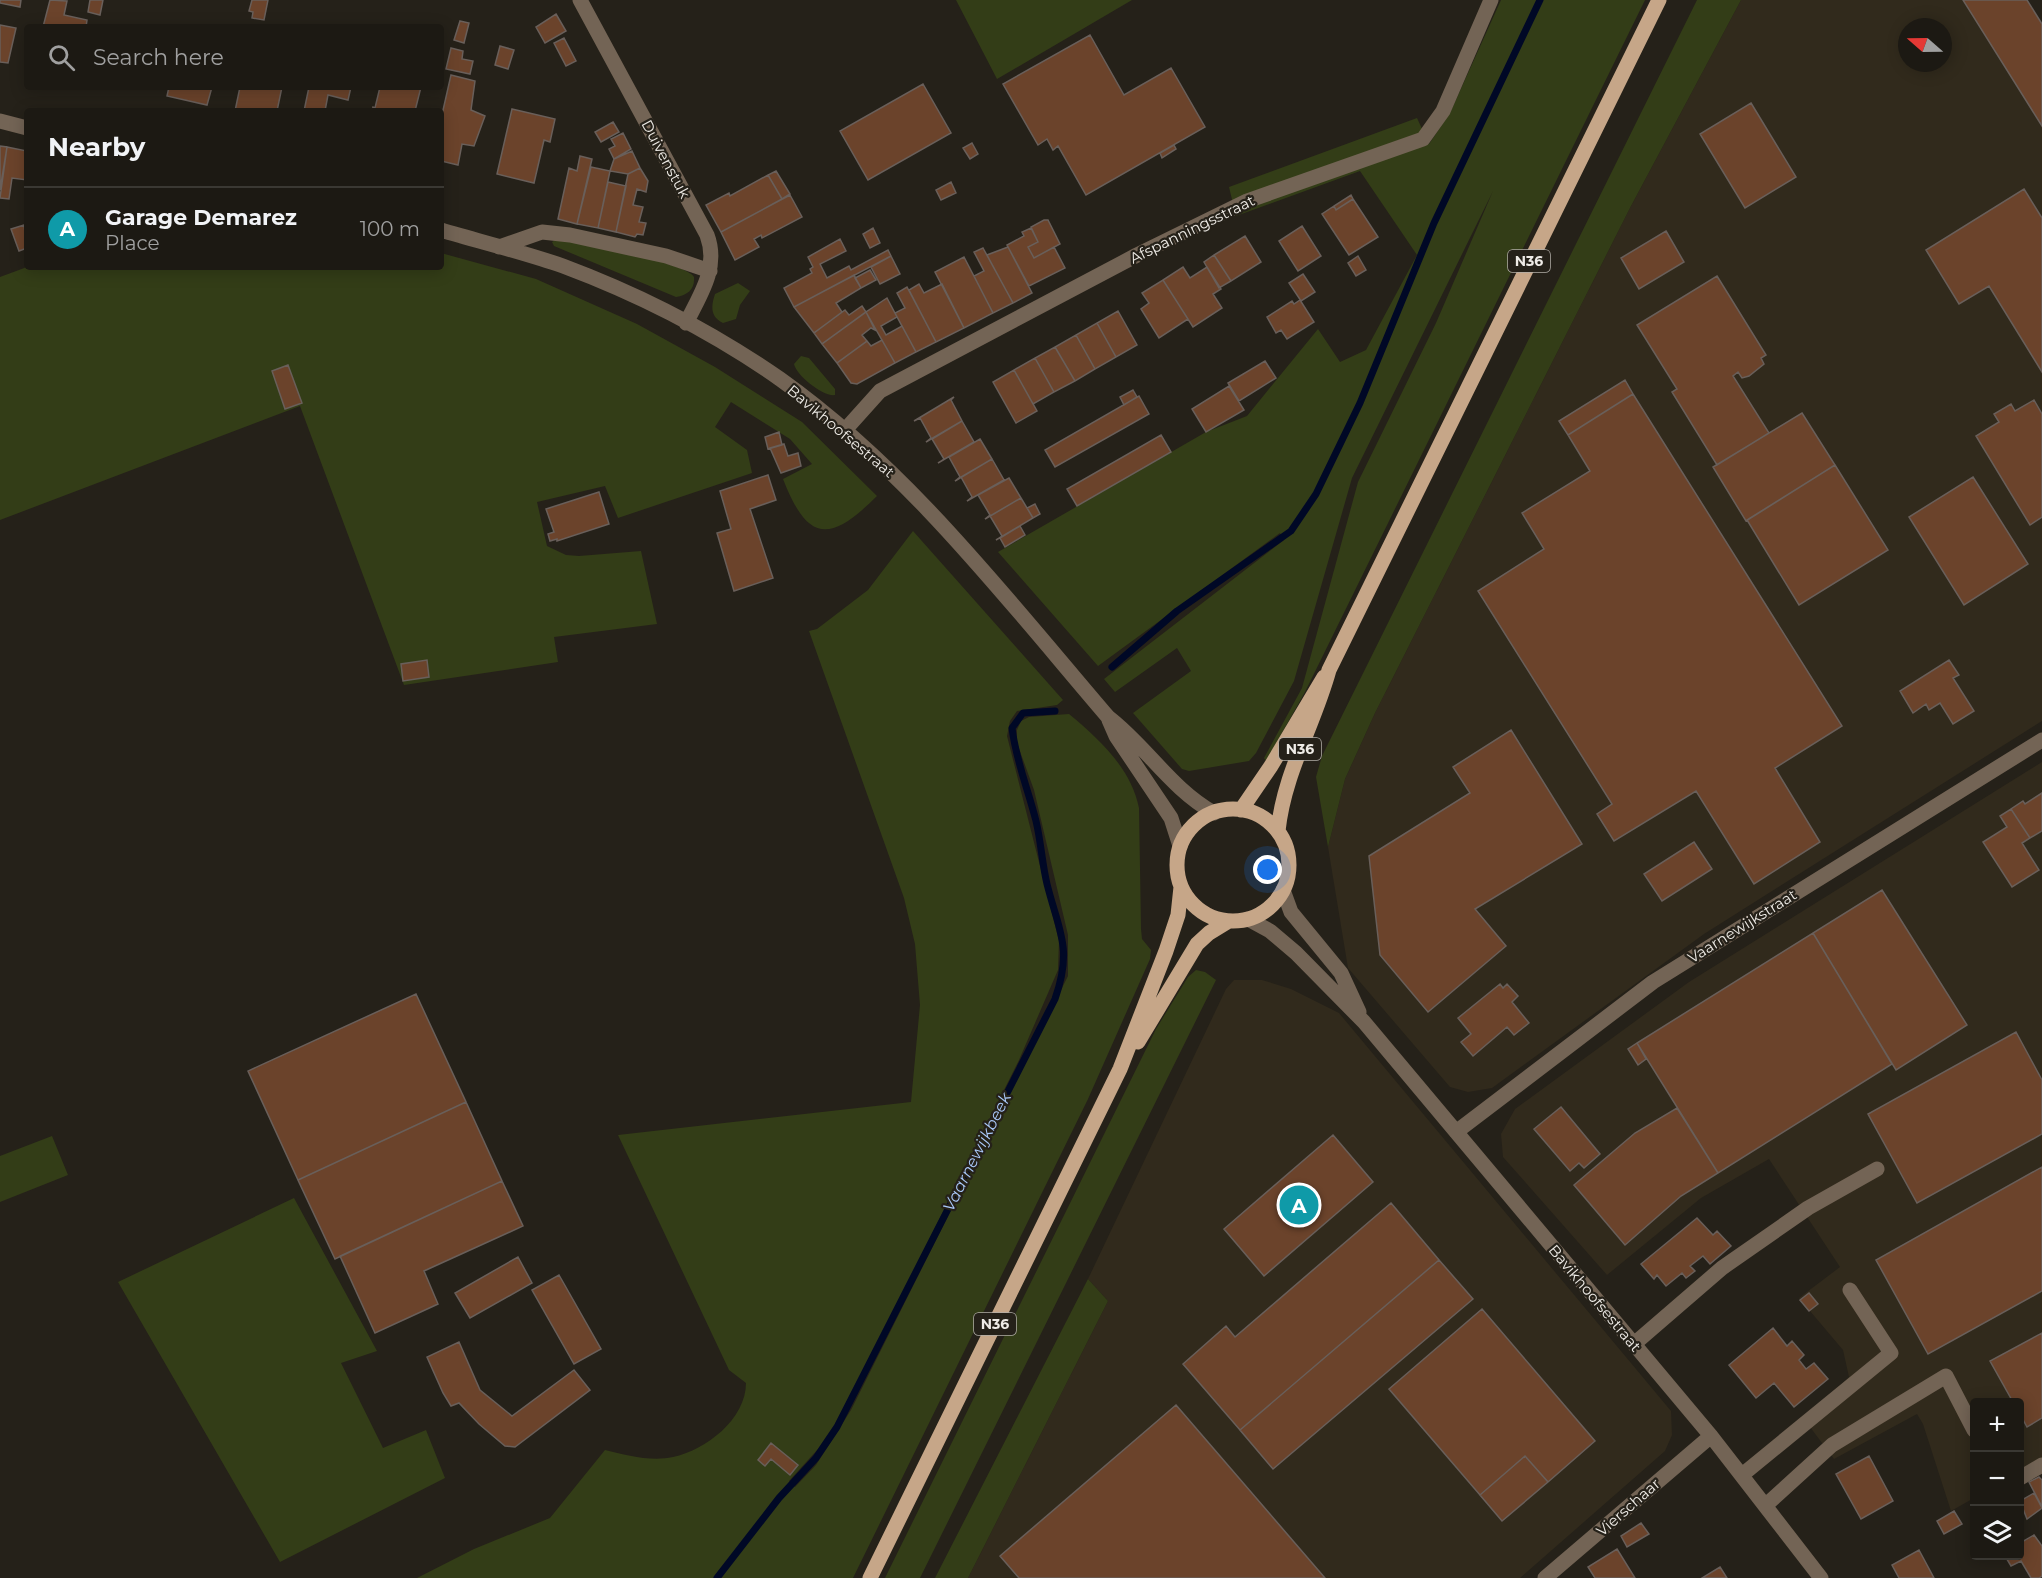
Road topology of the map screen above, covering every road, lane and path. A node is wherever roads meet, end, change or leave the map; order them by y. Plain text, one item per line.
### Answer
1 (580, 0) edge
2 (1491, 0) edge
3 (1659, 0) edge
4 (0, 121) edge
5 (24, 127) edge
6 (444, 231) edge
7 (500, 247) junction
8 (710, 271) junction
9 (686, 323) junction
10 (845, 430) junction
11 (1329, 670) junction
12 (1107, 717) junction
13 (2042, 740) edge
14 (1240, 810) junction
15 (1214, 813) junction
16 (1278, 831) junction
17 (1180, 846) junction
18 (1180, 887) junction
19 (1283, 890) junction
20 (1248, 919) junction
21 (1227, 922) junction
22 (1364, 1023) junction
23 (1120, 1069) junction
24 (1456, 1132) junction
25 (1877, 1169) dead end
26 (1850, 1290) dead end
27 (1634, 1344) junction
28 (1970, 1422) edge
29 (1711, 1436) junction
30 (2042, 1465) edge
31 (1742, 1475) junction
32 (2024, 1475) edge
33 (1766, 1505) junction
34 (870, 1578) edge
35 (1545, 1578) edge
36 (1821, 1578) edge

1 - 8 street, Duivenstuk
2 - 10 street, Afspanningsstraat
3 - 11 main road, N36
4 - 5 street
6 - 7 street, Bavikhoofsestraat
7 - 8 street
7 - 9 street, Bavikhoofsestraat
8 - 9 street, Duivenstuk
9 - 10 street, Bavikhoofsestraat
10 - 12 street, Bavikhoofsestraat
11 - 14 main road, N36
11 - 16 main road, N36
12 - 15 street, Bavikhoofsestraat
12 - 17 street, Bavikhoofsestraat
13 - 24 street, Vaarnewijkstraat
14 - 15 main road, N36
14 - 16 main road, N36
15 - 17 main road, N36
16 - 19 main road, N36
17 - 18 main road, N36
18 - 21 main road
18 - 23 main road, N36
19 - 20 main road, N36
19 - 22 street, Bavikhoofsestraat
20 - 21 main road, N36
20 - 22 street, Bavikhoofsestraat
21 - 23 main road, N36
22 - 24 street, Bavikhoofsestraat
23 - 34 main road, N36
24 - 27 street, Bavikhoofsestraat
25 - 27 street
26 - 31 street
27 - 29 street, Bavikhoofsestraat
28 - 33 street
29 - 31 street, Bavikhoofsestraat
29 - 35 street, Vierschaar
30 - 32 street
31 - 33 street, Bavikhoofsestraat
33 - 36 street, Bavikhoofsestraat

